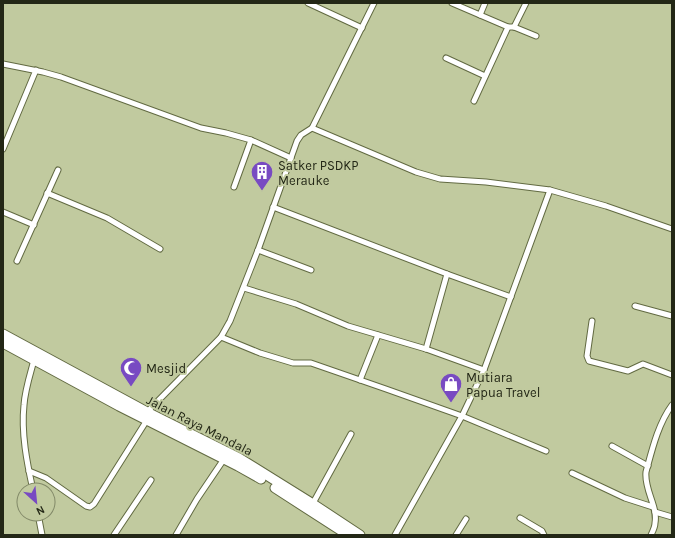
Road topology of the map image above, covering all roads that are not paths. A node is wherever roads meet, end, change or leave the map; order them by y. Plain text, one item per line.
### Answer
1 (308, 3) edge
2 (374, 3) edge
3 (452, 3) edge
4 (485, 3) edge
5 (526, 3) edge
6 (480, 15) junction
7 (511, 27) junction
8 (362, 28) junction
9 (536, 36) dead end
10 (446, 58) dead end
11 (3, 64) edge
12 (36, 70) junction
13 (485, 76) junction
14 (474, 101) dead end
15 (312, 128) junction
16 (251, 140) junction
17 (3, 149) edge
18 (291, 158) junction
19 (58, 170) dead end
20 (234, 187) dead end
21 (550, 190) junction
22 (47, 193) junction
23 (273, 207) junction
24 (3, 212) edge
25 (34, 225) junction
26 (672, 229) edge
27 (160, 250) dead end
28 (258, 250) junction
29 (17, 261) dead end
30 (311, 270) dead end
31 (447, 274) junction
32 (244, 288) junction
33 (511, 297) junction
34 (635, 306) dead end
35 (672, 316) edge
36 (592, 321) dead end
37 (3, 334) edge
38 (378, 335) junction
39 (221, 337) junction
40 (3, 343) edge
41 (426, 349) junction
42 (34, 360) junction
43 (484, 370) junction
44 (672, 375) edge
45 (360, 380) junction
46 (672, 405) edge
47 (147, 416) junction
48 (462, 416) junction
49 (351, 434) dead end
50 (612, 446) dead end
51 (546, 451) dead end
52 (224, 459) junction
53 (648, 466) junction
54 (28, 471) junction
55 (572, 473) dead end
56 (151, 480) dead end
57 (31, 482) edge
58 (311, 507) junction
59 (654, 509) junction
60 (672, 517) edge
61 (466, 518) dead end
62 (520, 518) dead end
63 (40, 522) edge
64 (42, 535) edge
65 (114, 535) edge
66 (176, 535) edge
67 (348, 535) edge
68 (360, 535) edge
69 (395, 535) edge
70 (456, 535) edge
71 (544, 535) edge
72 (651, 535) edge

1 - 8 street
2 - 8 street
3 - 6 street
4 - 6 street
5 - 7 street
6 - 7 street
7 - 9 street
7 - 13 street
8 - 15 street
10 - 13 street
11 - 12 street
12 - 16 street
12 - 17 street
13 - 14 street
15 - 18 street
15 - 21 street
16 - 18 street
16 - 20 street
18 - 23 street
19 - 22 street
21 - 26 street
21 - 33 street
22 - 25 street
22 - 27 street
23 - 28 street
23 - 31 street
24 - 25 street
25 - 29 street
28 - 30 street
28 - 32 street
31 - 33 street
31 - 41 street
32 - 38 street
32 - 39 street
33 - 43 street
34 - 35 street
36 - 44 street
37 - 47 highway, Jalan Raya Mandala
38 - 41 street
38 - 45 street
39 - 45 street
39 - 47 street
40 - 42 highway, Jalan Raya Mandala
41 - 43 street
42 - 47 highway, Jalan Raya Mandala
42 - 54 street
43 - 48 street
45 - 48 street
46 - 53 street
47 - 52 highway, Jalan Raya Mandala
47 - 54 street
47 - 58 highway, Jalan Raya Mandala
48 - 51 street
48 - 69 street
49 - 58 street
50 - 53 street
52 - 58 highway, Jalan Raya Mandala
52 - 66 street
53 - 59 street
54 - 57 street
55 - 59 street
56 - 65 street
58 - 67 highway, Jalan Raya Mandala
58 - 68 highway, Jalan Raya Mandala
59 - 60 street
59 - 72 street
61 - 70 street
62 - 71 street
63 - 64 street

